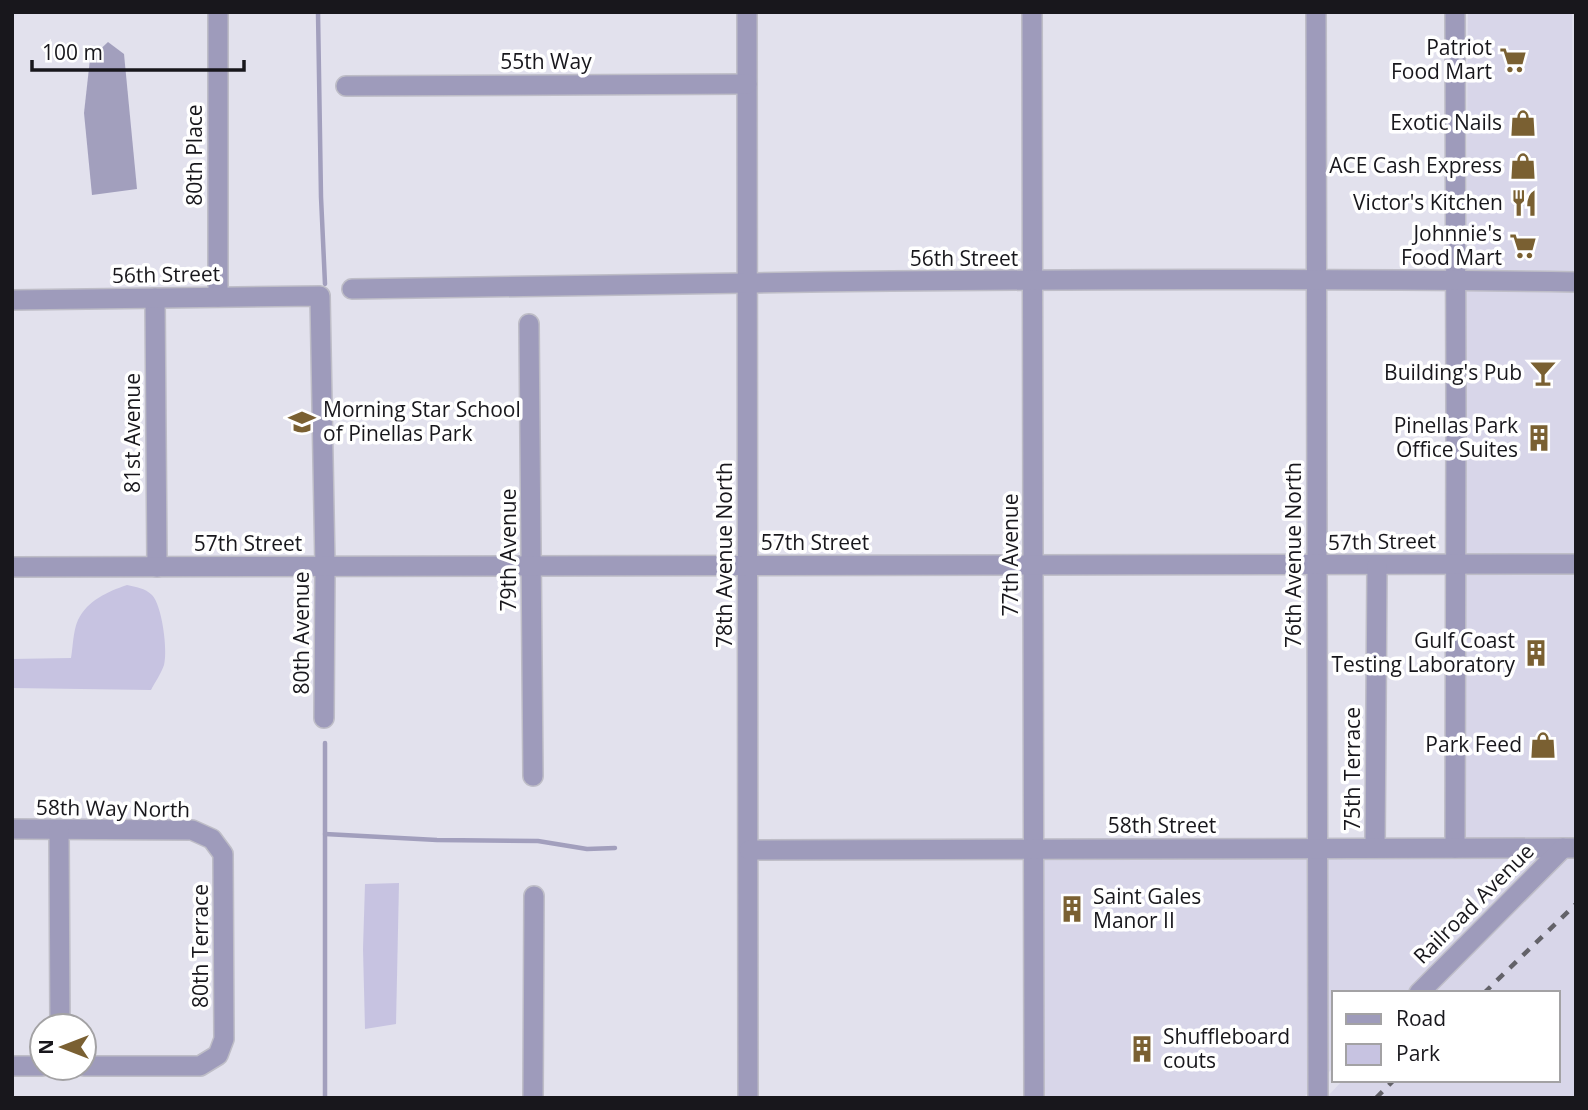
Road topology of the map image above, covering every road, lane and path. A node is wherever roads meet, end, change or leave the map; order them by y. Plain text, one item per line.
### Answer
1 (218, 12) edge
2 (747, 12) edge
3 (1032, 12) edge
4 (1315, 12) edge
5 (1455, 12) edge
6 (747, 84) junction
7 (346, 86) dead end
8 (1316, 279) junction
9 (1456, 280) junction
10 (1033, 281) junction
11 (1576, 282) edge
12 (748, 283) junction
13 (352, 289) dead end
14 (320, 296) joint
15 (218, 297) junction
16 (155, 298) junction
17 (12, 300) edge
18 (529, 324) dead end
19 (1455, 564) junction
20 (1576, 564) edge
21 (1317, 565) junction
22 (1377, 565) junction
23 (325, 566) junction
24 (532, 566) junction
25 (748, 566) junction
26 (1034, 566) junction
27 (12, 567) edge
28 (157, 567) junction
29 (324, 718) dead end
30 (533, 776) dead end
31 (12, 829) edge
32 (59, 830) junction
33 (212, 839) joint
34 (1375, 848) junction
35 (1455, 848) junction
36 (1569, 848) edge
37 (1034, 849) junction
38 (1318, 849) junction
39 (749, 850) junction
40 (534, 896) dead end
41 (1421, 991) edge
42 (60, 1012) edge
43 (98, 1066) edge
44 (1332, 1080) edge
45 (1317, 1096) edge
46 (533, 1098) edge
47 (748, 1098) edge
48 (1034, 1098) edge

1 - 15 street, 80th Place
2 - 6 street, 78th Avenue North
3 - 10 street, 77th Avenue
4 - 8 street, 76th Avenue North
5 - 9 street
6 - 7 street, 55th Way
6 - 12 street, 78th Avenue North
8 - 9 street, 56th Street
8 - 10 street, 56th Street
8 - 21 street, 76th Avenue North
9 - 11 street, 56th Street
9 - 19 street
10 - 12 street, 56th Street
10 - 26 street, 77th Avenue
12 - 13 street, 56th Street
12 - 25 street, 78th Avenue North
14 - 15 street, 56th Street
14 - 23 street, 80th Avenue
15 - 16 street, 56th Street
16 - 17 street, 56th Street
16 - 28 street, 81st Avenue
18 - 24 street, 79th Avenue
19 - 20 street, 57th Street
19 - 22 street, 57th Street
19 - 35 street
21 - 22 street, 57th Street
21 - 26 street, 57th Street
21 - 38 street, 76th Avenue North
22 - 34 street, 75th Terrace
23 - 24 street, 57th Street
23 - 28 street, 57th Street
23 - 29 street, 80th Avenue
24 - 25 street, 57th Street
24 - 30 street, 79th Avenue
25 - 26 street, 57th Street
25 - 39 street, 78th Avenue North
26 - 37 street, 77th Avenue
27 - 28 street, 57th Street
31 - 32 street, 58th Way North
32 - 33 street, 58th Way North
32 - 42 street
33 - 43 street, 80th Terrace
34 - 35 street, 58th Street
34 - 38 street, 58th Street
35 - 36 street, 58th Street
36 - 41 street, Railroad Avenue
37 - 38 street, 58th Street
37 - 39 street, 58th Street
37 - 48 street, 77th Avenue
38 - 45 street, 76th Avenue North
39 - 47 street, 78th Avenue North
40 - 46 street
44 - 45 street

